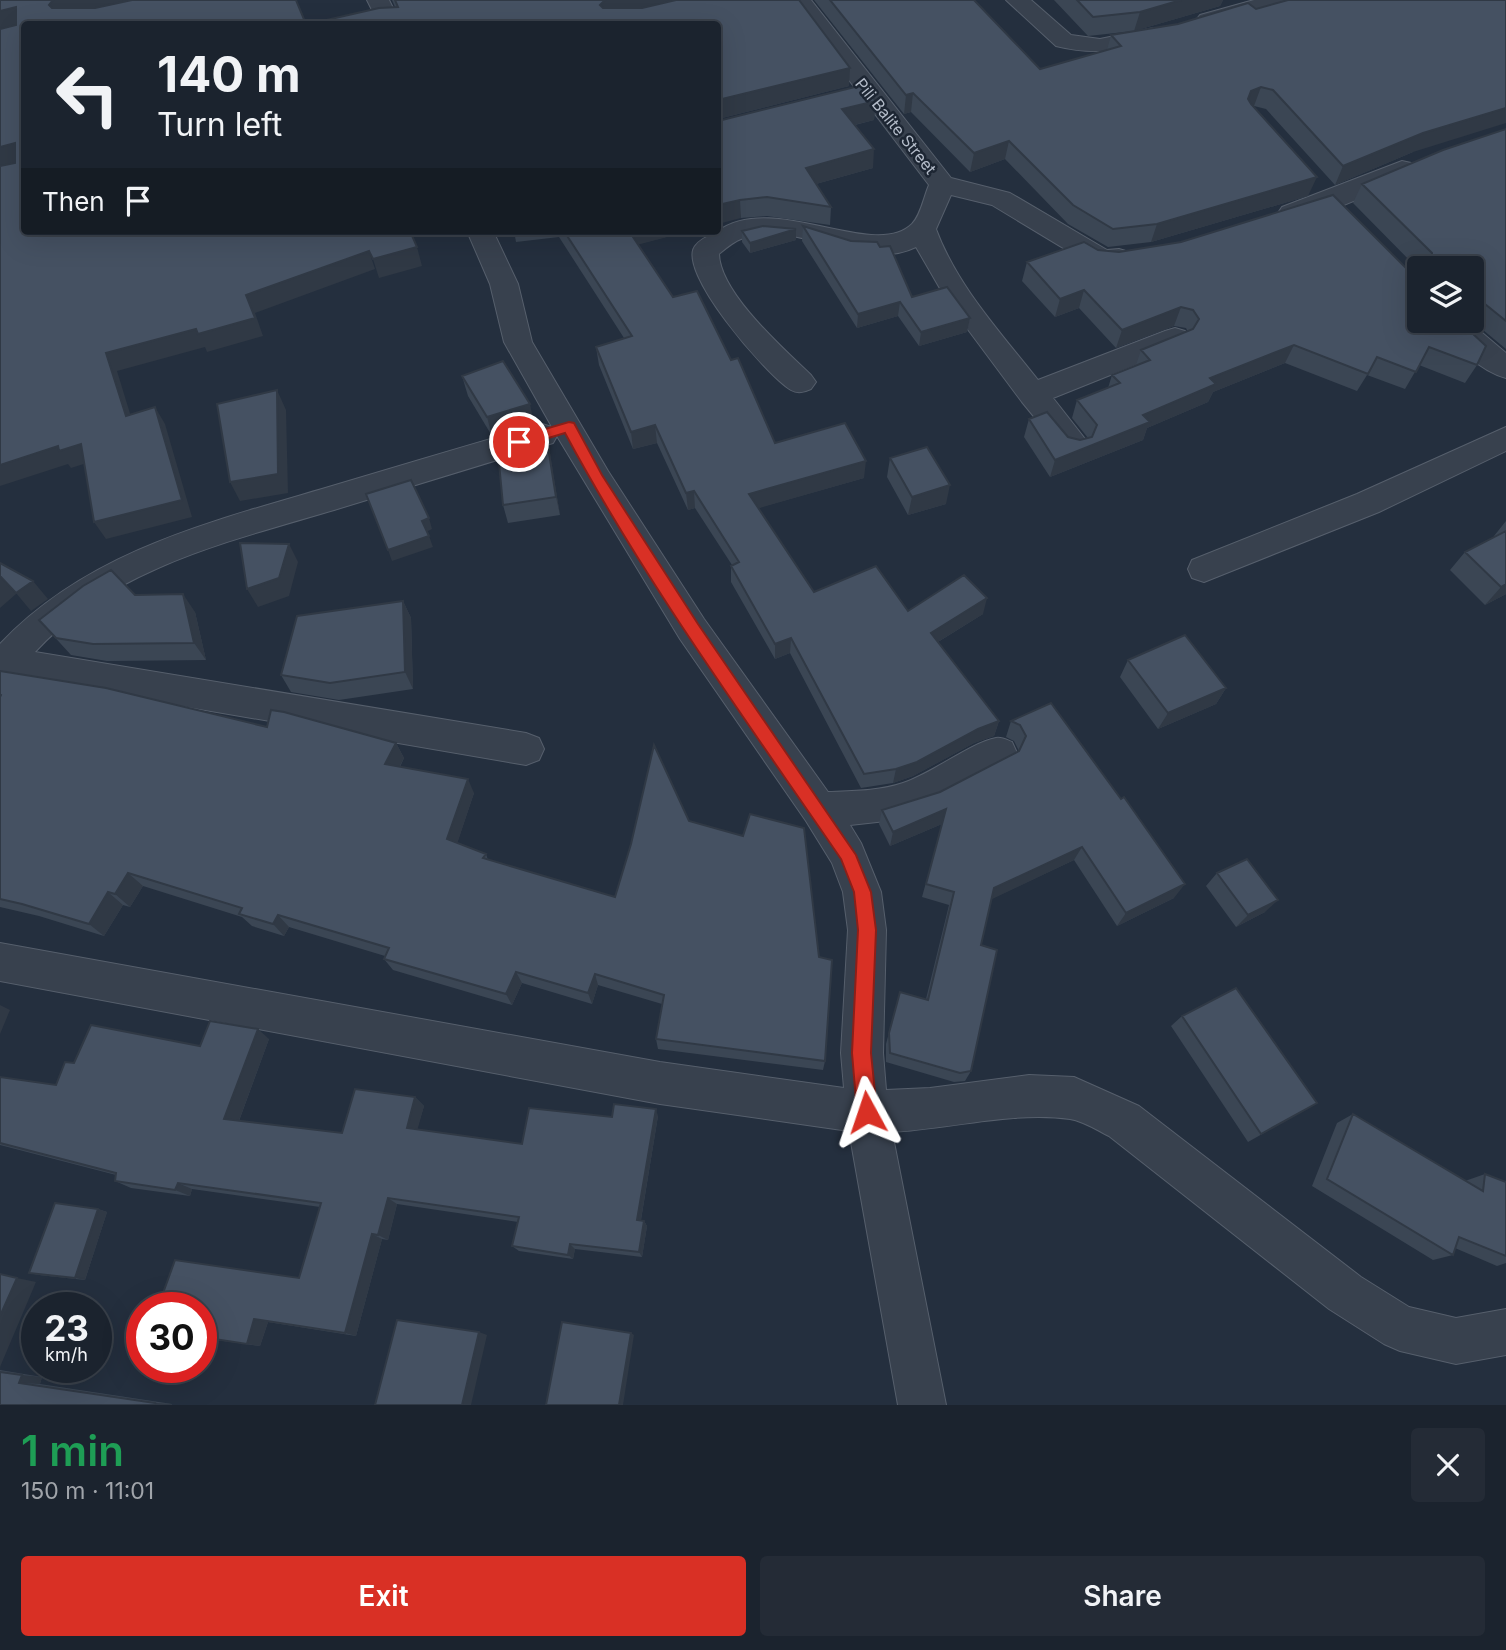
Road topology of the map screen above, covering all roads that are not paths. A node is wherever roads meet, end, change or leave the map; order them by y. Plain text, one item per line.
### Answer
1 (377, 0) edge
2 (799, 0) edge
3 (1017, 0) edge
4 (1280, 0) edge
5 (1242, 4) edge
6 (388, 21) edge
7 (868, 92) junction
8 (843, 99) edge
9 (1423, 160) edge
10 (942, 184) junction
11 (1322, 191) junction
12 (1350, 220) edge
13 (1264, 221) edge
14 (923, 229) junction
15 (482, 235) edge
16 (1139, 256) edge
17 (1463, 333) edge
18 (1175, 338) edge
19 (1506, 368) edge
20 (801, 382) dead end
21 (1032, 394) junction
22 (569, 427) junction
23 (1506, 438) edge
24 (1074, 444) edge
25 (1204, 569) dead end
26 (3, 664) edge
27 (526, 750) dead end
28 (999, 753) dead end
29 (818, 809) junction
30 (0, 962) edge
31 (867, 1112) junction
32 (1506, 1332) edge
33 (922, 1405) edge

1 - 6 street
2 - 7 street, Pili Balite Street
3 - 5 street
4 - 5 street
7 - 8 street
7 - 10 street, Pili Balite Street
9 - 11 street
10 - 14 street
10 - 16 street
11 - 12 street
11 - 13 street
14 - 20 street
14 - 21 street
15 - 22 street
17 - 19 street
18 - 21 street
21 - 24 street
22 - 26 street
22 - 29 street
23 - 25 street
26 - 27 street
28 - 29 street
29 - 31 street
30 - 31 street
31 - 32 street
31 - 33 street

